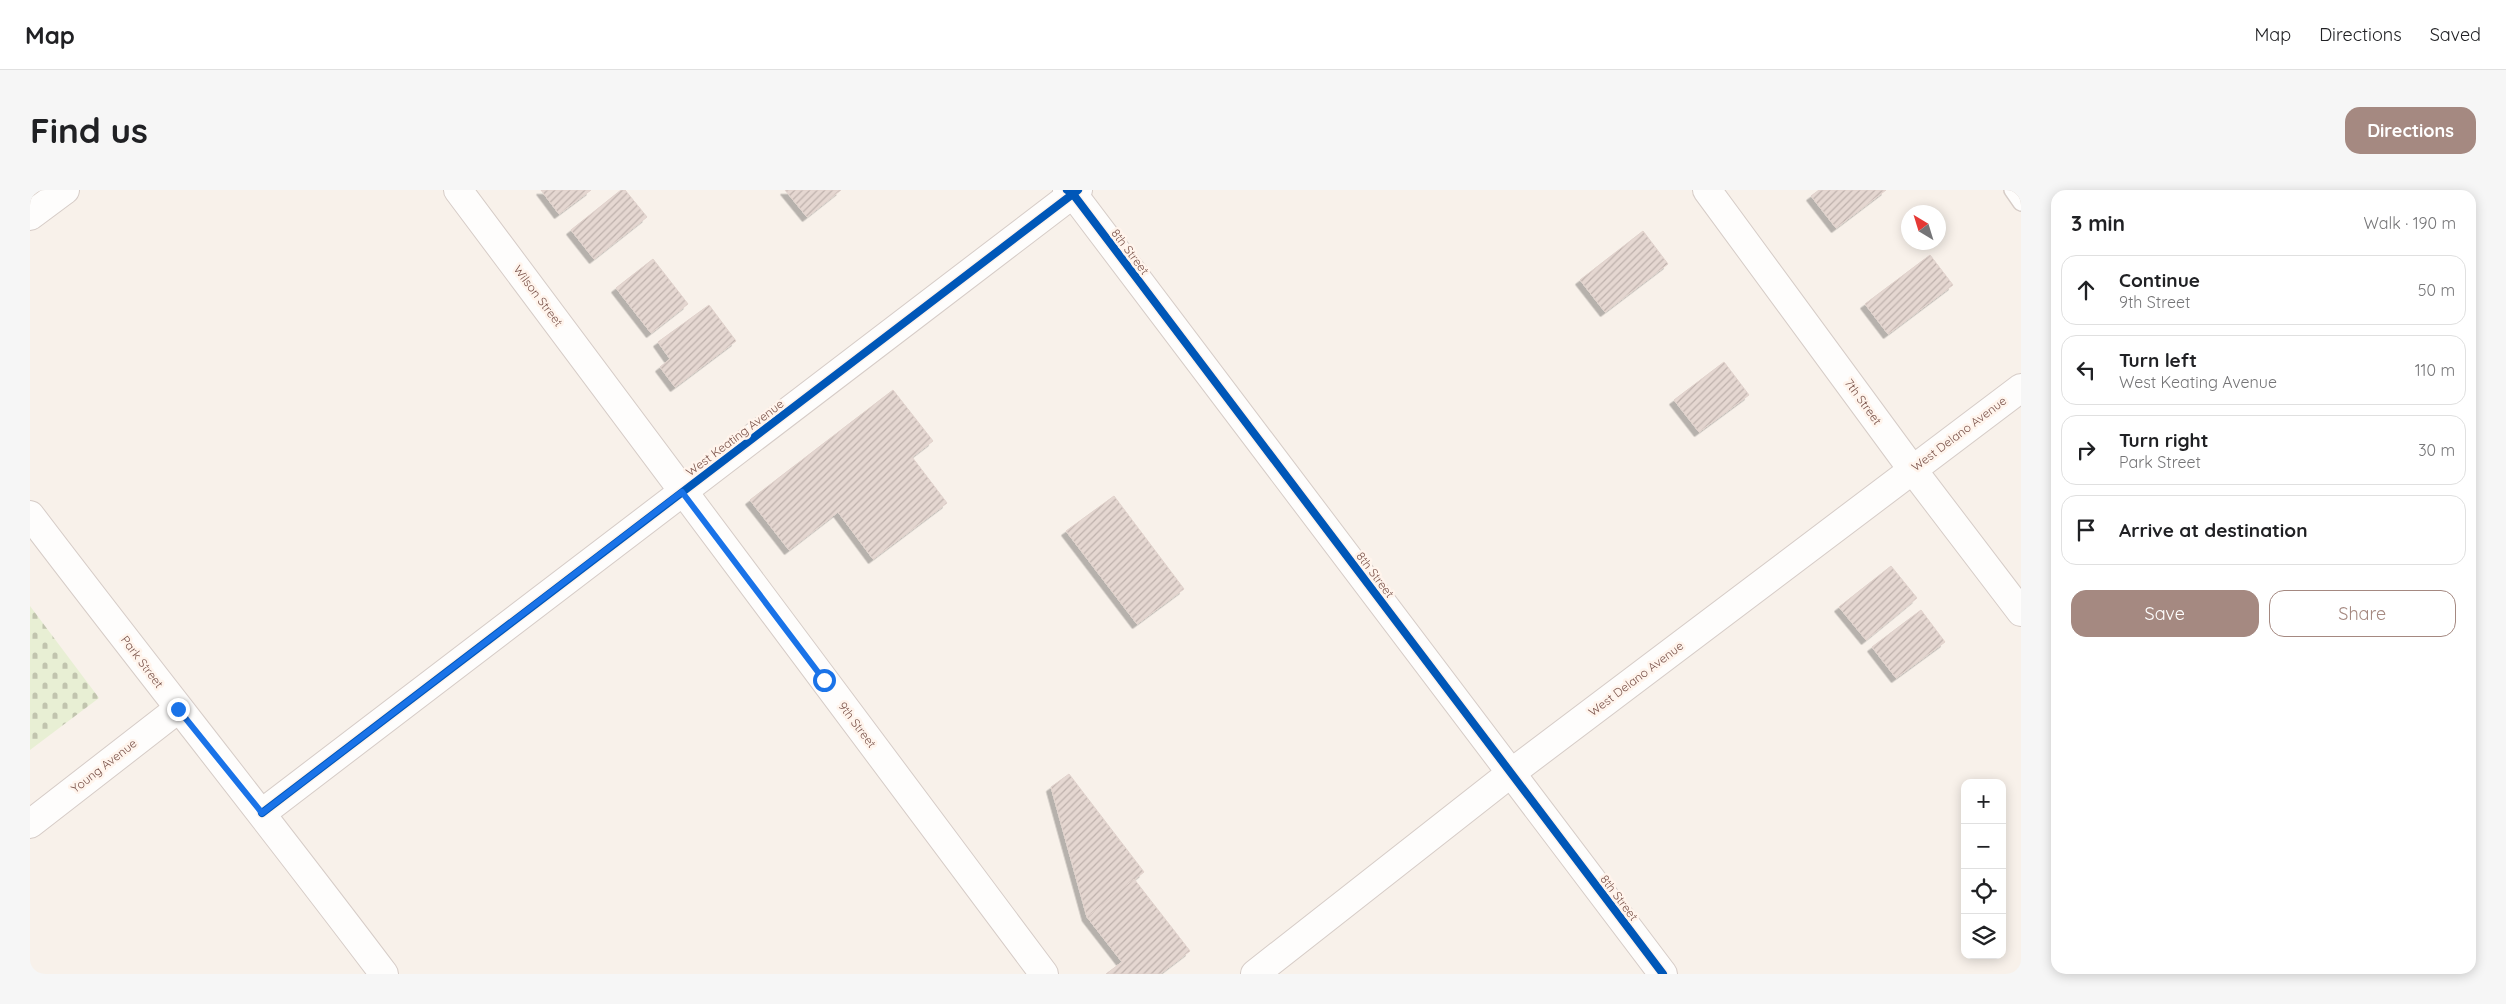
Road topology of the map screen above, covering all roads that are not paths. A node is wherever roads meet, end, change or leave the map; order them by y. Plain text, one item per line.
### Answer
1 (65, 190) edge
2 (458, 190) edge
3 (1707, 190) edge
4 (2012, 190) edge
5 (1073, 191) edge
6 (2021, 203) edge
7 (30, 216) edge
8 (2021, 388) edge
9 (618, 403) joint
10 (1912, 469) junction
11 (682, 492) junction
12 (30, 515) edge
13 (2021, 612) edge
14 (178, 709) junction
15 (1511, 773) junction
16 (262, 813) junction
17 (30, 824) edge
18 (384, 974) edge
19 (1044, 974) edge
20 (1255, 974) edge
21 (1663, 974) edge

1 - 7 street
2 - 9 street, Wilson Street
3 - 10 street, 7th Street
4 - 6 lane
5 - 11 street, West Keating Avenue
5 - 15 street, 8th Street
8 - 10 street, West Delano Avenue
9 - 11 street, 9th Street
10 - 13 street, 7th Street
10 - 15 street, West Delano Avenue
11 - 16 street, West Keating Avenue
11 - 19 street, 9th Street
12 - 14 street, Park Street
14 - 16 street, Park Street
14 - 17 street, Young Avenue
15 - 20 street, West Delano Avenue
15 - 21 street, 8th Street
16 - 18 street, Park Street

